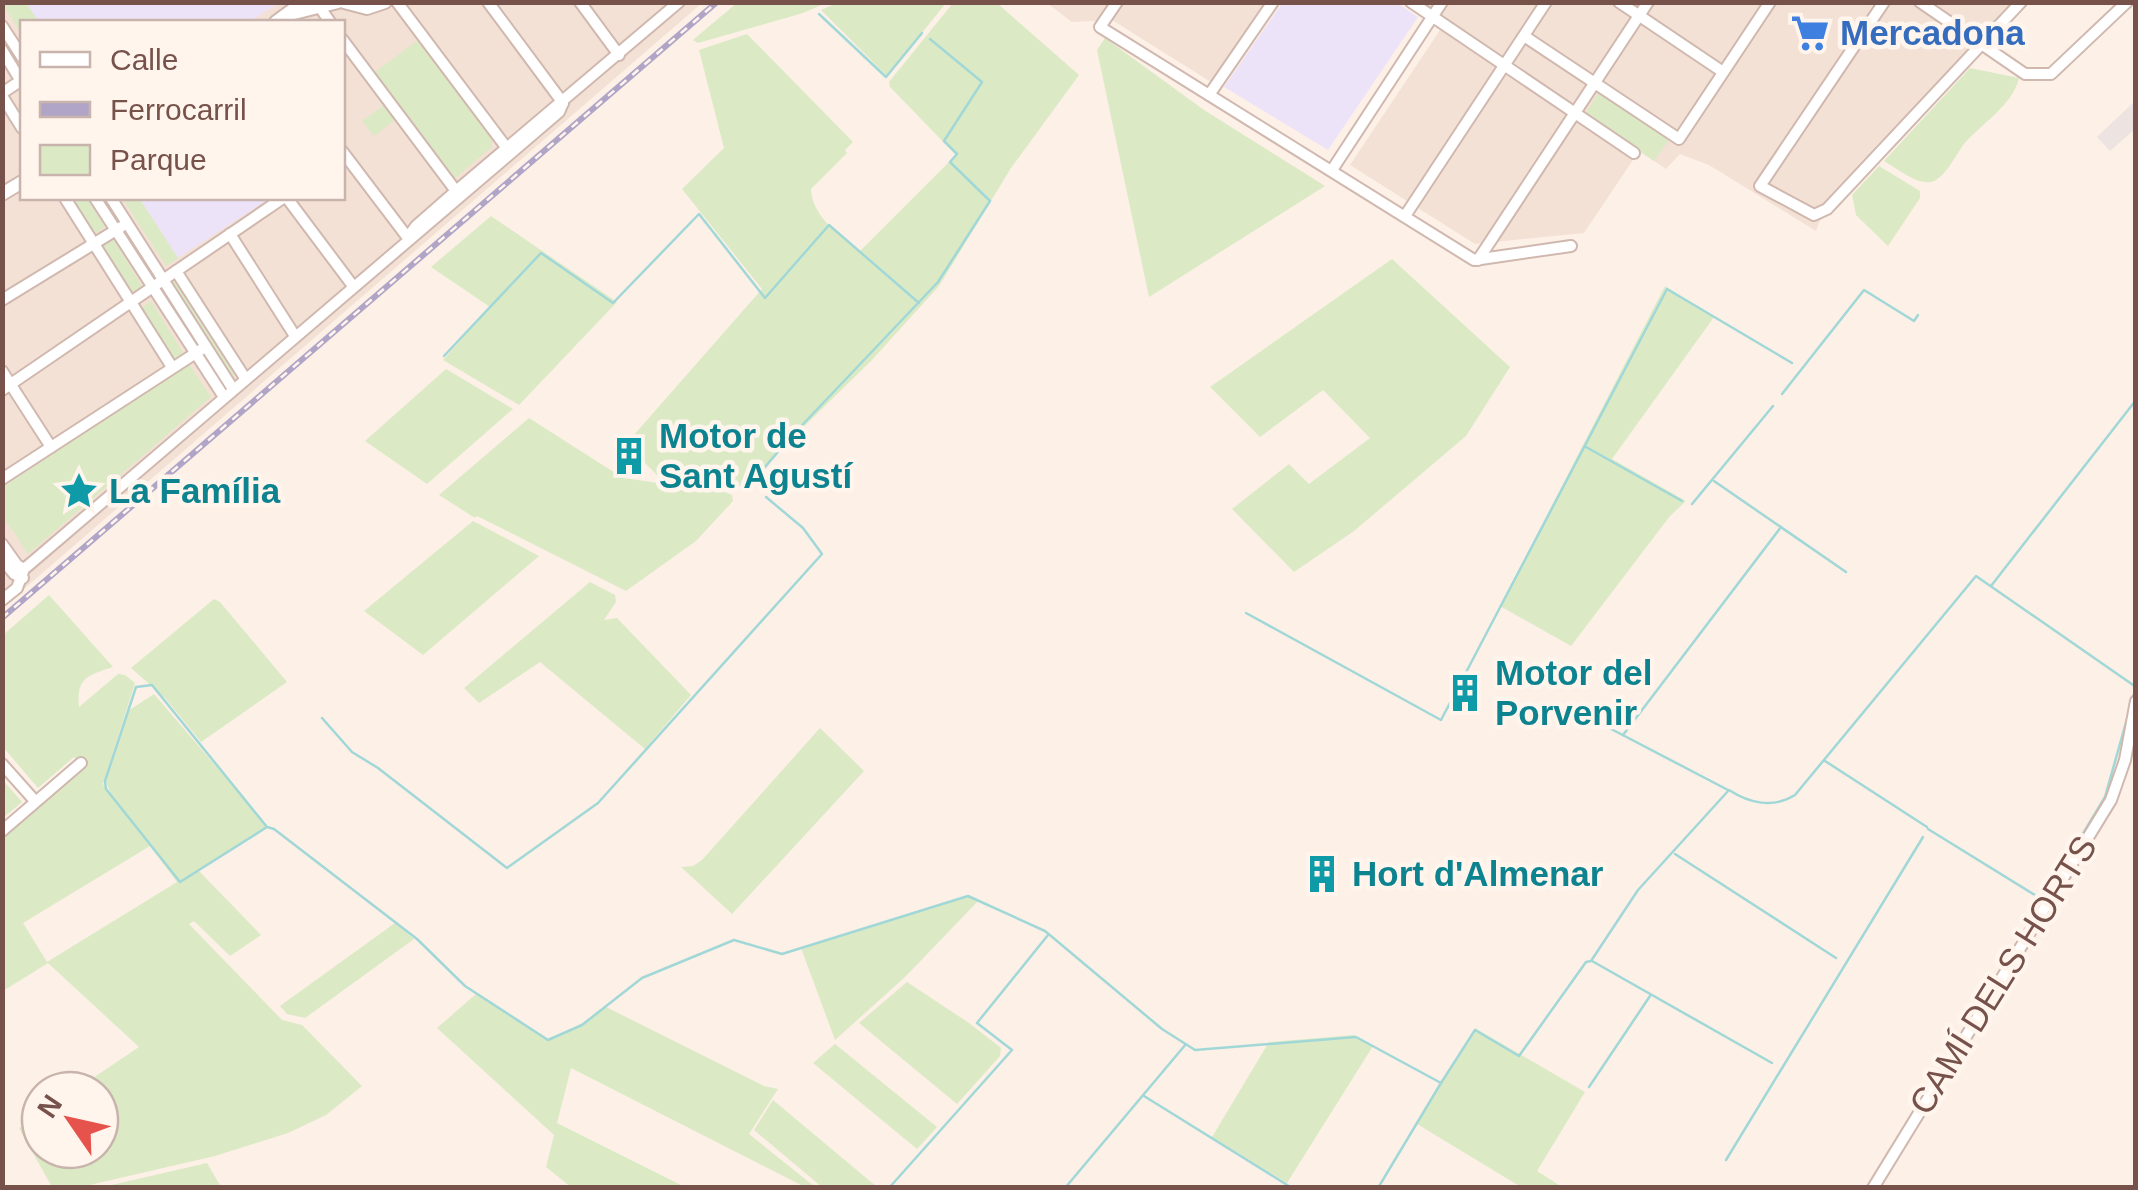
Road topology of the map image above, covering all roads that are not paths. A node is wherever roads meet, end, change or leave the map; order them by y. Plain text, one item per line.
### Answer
1 (300, 2) edge
2 (341, 2) edge
3 (385, 2) edge
4 (397, 2) edge
5 (488, 2) edge
6 (580, 2) edge
7 (679, 2) edge
8 (1117, 2) edge
9 (1412, 2) edge
10 (1442, 2) edge
11 (1546, 2) edge
12 (1619, 2) edge
13 (1648, 2) edge
14 (1770, 2) edge
15 (1884, 2) edge
16 (1920, 2) edge
17 (2021, 2) edge
18 (2127, 2) edge
19 (1269, 4) edge
20 (319, 6) junction
21 (286, 8) edge
22 (1639, 16) junction
23 (1433, 17) junction
24 (329, 20) edge
25 (2, 26) edge
26 (1524, 36) junction
27 (345, 43) edge
28 (1981, 44) junction
29 (2, 50) edge
30 (20, 54) edge
31 (619, 54) junction
32 (1504, 66) junction
33 (1723, 72) junction
34 (20, 79) edge
35 (1595, 83) junction
36 (1209, 94) junction
37 (2, 95) edge
38 (563, 103) junction
39 (1574, 114) junction
40 (20, 125) edge
41 (506, 147) junction
42 (1634, 153) dead end
43 (345, 155) edge
44 (1332, 170) junction
45 (456, 191) junction
46 (67, 200) edge
47 (96, 200) edge
48 (112, 200) edge
49 (282, 200) edge
50 (287, 200) edge
51 (1405, 216) junction
52 (127, 222) junction
53 (116, 230) junction
54 (230, 234) junction
55 (408, 238) junction
56 (93, 244) junction
57 (1571, 246) dead end
58 (1478, 260) junction
59 (176, 271) junction
60 (158, 284) junction
61 (354, 286) junction
62 (2, 300) edge
63 (132, 302) junction
64 (295, 336) junction
65 (200, 350) junction
66 (172, 367) junction
67 (2, 371) edge
68 (245, 378) junction
69 (7, 387) edge
70 (228, 394) junction
71 (51, 447) junction
72 (2, 479) edge
73 (2, 544) edge
74 (2, 559) edge
75 (23, 574) junction
76 (2, 600) edge
77 (2136, 701) edge
78 (80, 763) dead end
79 (2, 764) edge
80 (35, 802) junction
81 (2, 830) edge
82 (1873, 1188) edge

1 - 21 street
2 - 3 street
2 - 20 street
4 - 41 street
5 - 38 street
6 - 31 street
7 - 31 street
8 - 36 street
9 - 23 street
10 - 23 street
11 - 26 street
12 - 22 street
13 - 22 street
14 - 33 street
15 - 28 street
16 - 28 street
17 - 28 street
18 - 28 street
19 - 36 street
20 - 21 street
20 - 24 street
22 - 33 street
22 - 35 street
23 - 32 street
23 - 44 street
25 - 30 street
26 - 32 street
26 - 35 street
27 - 45 street
29 - 34 street
31 - 38 street
32 - 39 street
32 - 51 street
33 - 35 street
35 - 39 street
36 - 44 street
37 - 40 street
38 - 41 street
38 - 55 street
39 - 42 street
39 - 58 street
41 - 45 street
43 - 55 street
44 - 51 street
45 - 55 street
46 - 56 street
47 - 53 street
48 - 52 street
49 - 54 street
50 - 61 street
51 - 58 street
52 - 53 street
52 - 60 street
53 - 56 street
53 - 60 street
54 - 59 street
54 - 64 street
55 - 61 street
56 - 62 street
56 - 63 street
57 - 58 street
59 - 60 street
59 - 68 street
60 - 63 street
60 - 65 street
61 - 64 street
63 - 66 street
63 - 69 street
64 - 68 street
65 - 66 street
65 - 70 street
66 - 71 street
67 - 69 street
68 - 70 street
69 - 71 street
70 - 75 street
71 - 72 street
73 - 75 street
74 - 75 street
75 - 76 street
77 - 82 street, CAMÍ DELS HORTS
78 - 80 street
79 - 80 street
80 - 81 street

